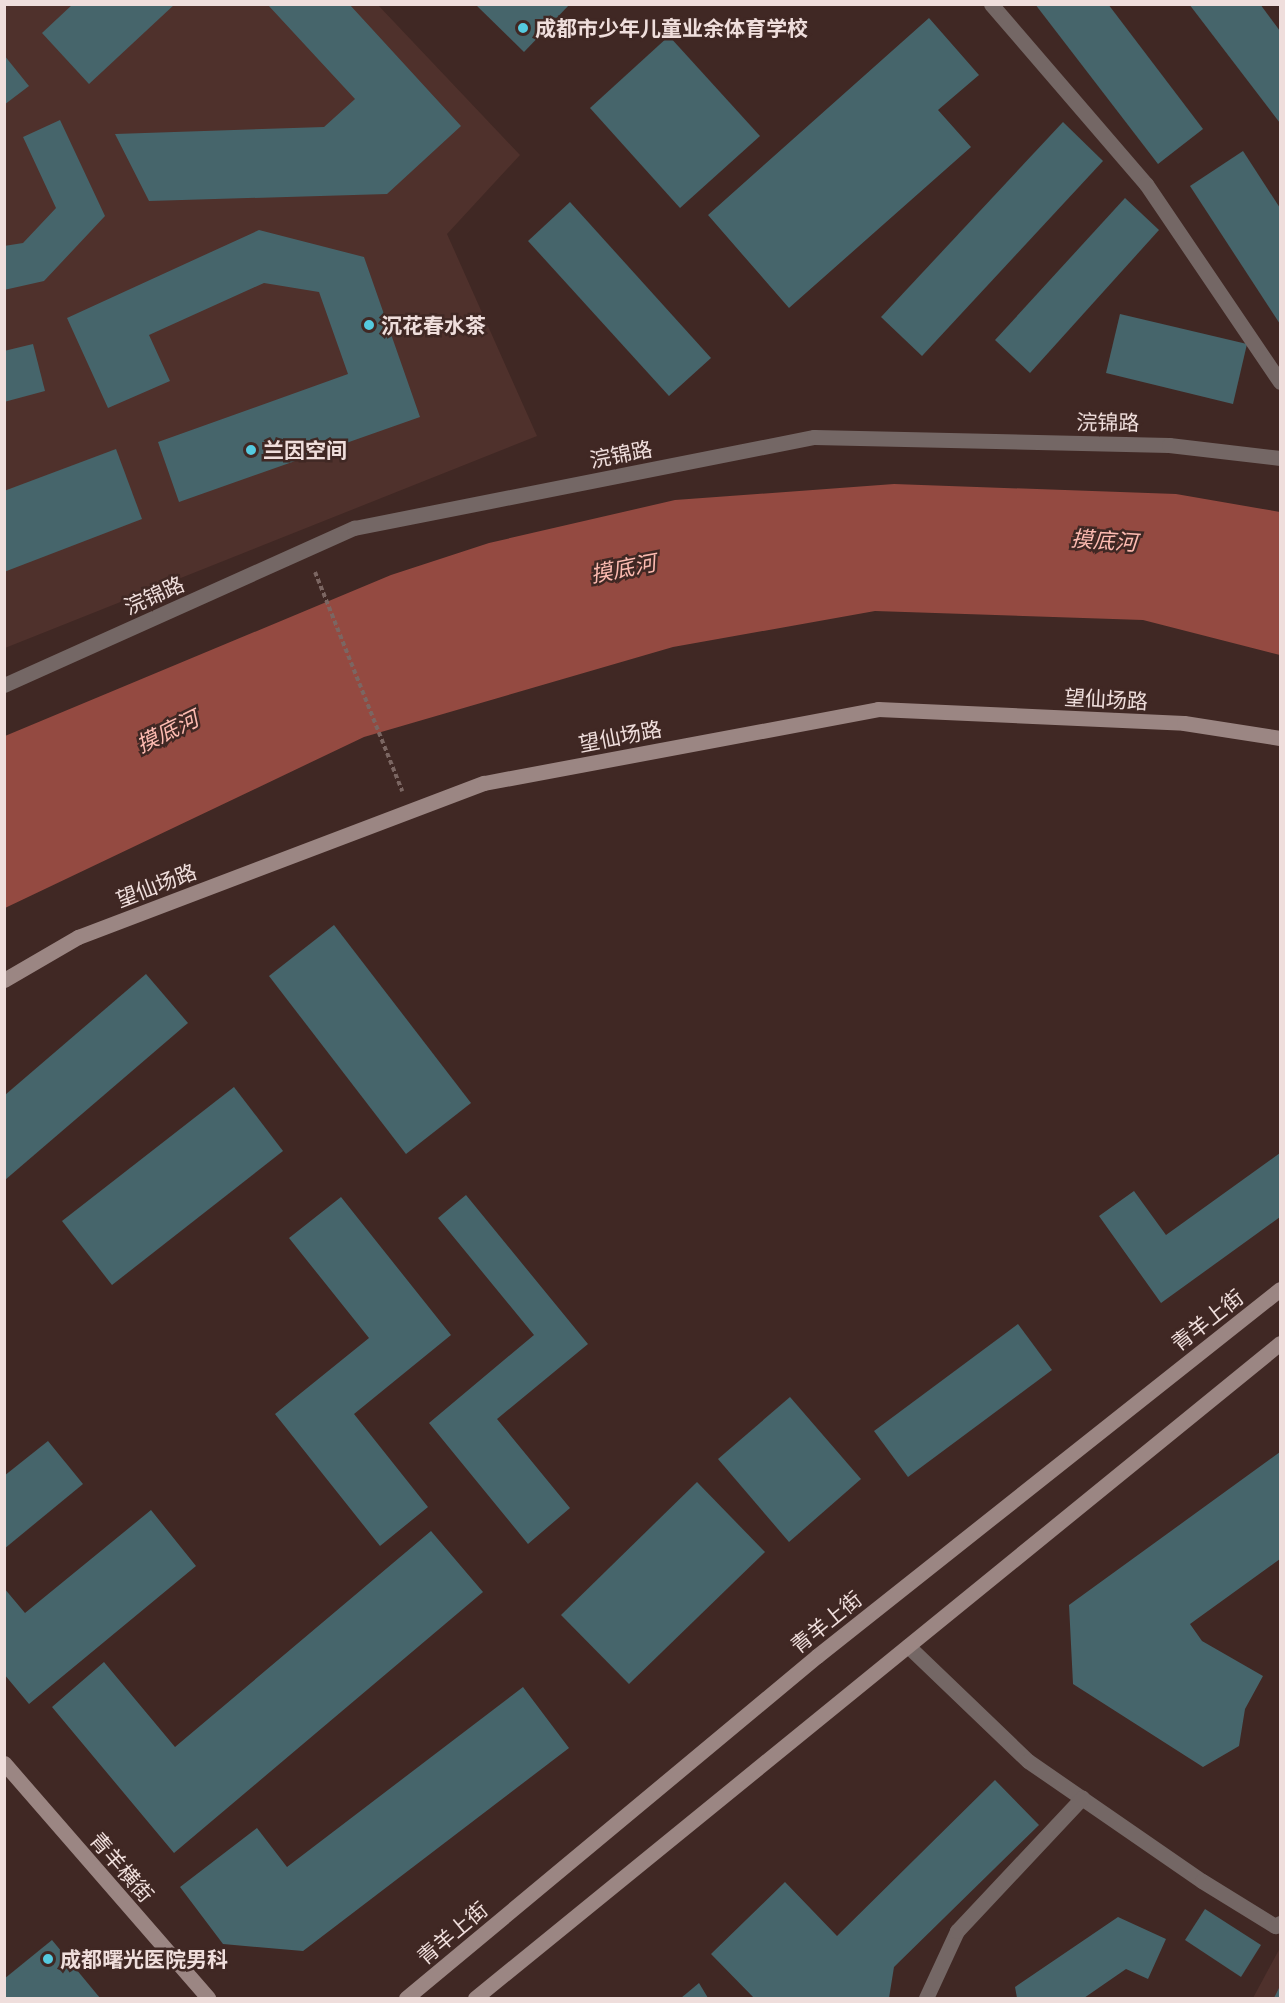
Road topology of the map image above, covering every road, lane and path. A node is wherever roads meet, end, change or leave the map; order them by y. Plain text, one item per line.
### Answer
1 (991, 4) edge
2 (1281, 382) edge
3 (1281, 458) edge
4 (314, 569) dead end
5 (4, 685) edge
6 (1281, 738) edge
7 (399, 784) dead end
8 (4, 980) edge
9 (1281, 1289) edge
10 (1281, 1343) edge
11 (908, 1646) junction
12 (4, 1763) edge
13 (1082, 1798) junction
14 (1281, 1923) edge
15 (208, 1998) edge
16 (406, 1998) edge
17 (475, 1998) edge
18 (926, 1998) edge

1 - 2 street
3 - 5 street, 浣锦路
4 - 7 path
6 - 8 main road, 望仙场路
9 - 16 main road, 青羊上街
10 - 11 main road
11 - 13 street
11 - 17 main road
12 - 15 main road, 青羊横街
13 - 14 street
13 - 18 street

